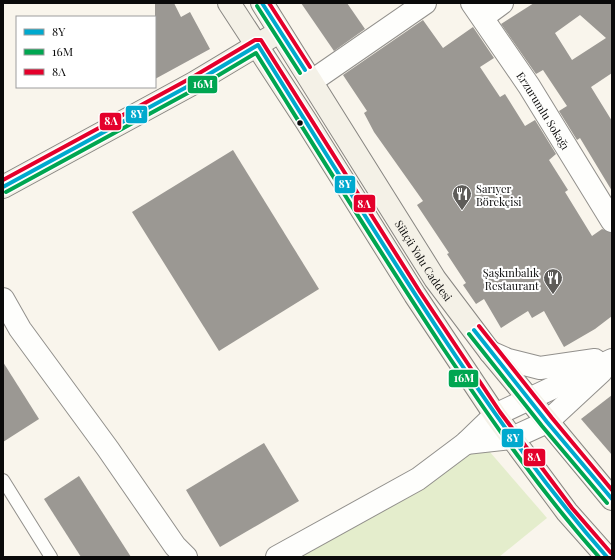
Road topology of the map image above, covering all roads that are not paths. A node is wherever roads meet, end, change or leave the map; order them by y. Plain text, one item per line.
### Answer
1 (229, 3) edge
2 (262, 3) edge
3 (425, 3) edge
4 (502, 3) edge
5 (477, 10) edge
6 (280, 30) junction
7 (258, 45) junction
8 (312, 81) junction
9 (3, 187) edge
10 (612, 221) edge
11 (3, 299) edge
12 (490, 352) junction
13 (612, 360) edge
14 (530, 399) junction
15 (495, 415) junction
16 (547, 422) junction
17 (512, 438) junction
18 (466, 443) junction
19 (3, 480) edge
20 (612, 499) edge
21 (50, 557) edge
22 (186, 557) edge
23 (277, 557) edge
24 (607, 557) edge

1 - 7 main road
2 - 6 main road, Sütçü Yolu Caddesi
3 - 8 street
4 - 5 street
5 - 10 street, Erzurumlu Sokağı
6 - 7 main road
6 - 8 main road, Sütçü Yolu Caddesi
7 - 9 main road
7 - 15 main road
8 - 12 main road, Sütçü Yolu Caddesi
11 - 22 street
12 - 13 street
12 - 14 main road, Sütçü Yolu Caddesi
13 - 14 street
13 - 16 street
14 - 15 street
14 - 16 main road, Sütçü Yolu Caddesi
15 - 17 main road
15 - 18 street
16 - 17 street
16 - 20 main road, Sütçü Yolu Caddesi
17 - 18 street
17 - 24 main road
18 - 23 street
19 - 21 lane

